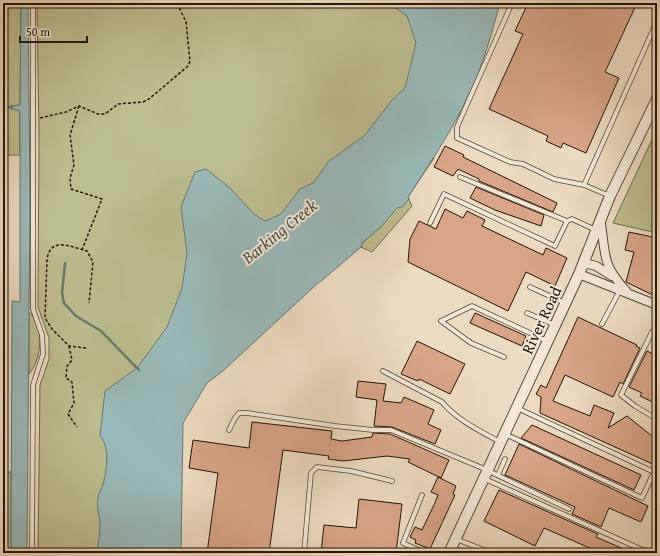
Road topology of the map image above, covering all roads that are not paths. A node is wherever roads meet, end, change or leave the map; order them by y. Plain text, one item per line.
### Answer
1 (33, 3) edge
2 (512, 3) edge
3 (657, 21) edge
4 (657, 99) edge
5 (460, 177) dead end
6 (584, 185) junction
7 (610, 196) junction
8 (567, 222) junction
9 (430, 223) dead end
10 (599, 227) junction
11 (584, 263) junction
12 (579, 274) junction
13 (613, 276) junction
14 (530, 288) dead end
15 (624, 291) junction
16 (565, 304) junction
17 (657, 306) edge
18 (527, 313) dead end
19 (602, 324) dead end
20 (555, 325) junction
21 (657, 335) edge
22 (547, 341) junction
23 (504, 357) dead end
24 (383, 371) dead end
25 (517, 408) junction
26 (657, 419) edge
27 (229, 430) dead end
28 (502, 438) junction
29 (505, 459) dead end
30 (486, 474) junction
31 (498, 475) junction
32 (392, 481) dead end
33 (422, 495) dead end
34 (569, 509) dead end
35 (456, 538) junction
36 (645, 551) dead end
37 (32, 553) edge
38 (304, 553) edge
39 (425, 553) edge
40 (449, 553) edge
41 (492, 553) edge

1 - 37 lane
2 - 6 lane
3 - 6 lane
4 - 7 street, River Road
5 - 8 lane
6 - 7 lane
7 - 10 street, River Road
8 - 9 lane
8 - 10 lane
10 - 11 street, River Road
10 - 13 street
11 - 12 street, River Road
11 - 13 street
12 - 15 street
12 - 16 street, River Road
13 - 15 street
14 - 16 lane
15 - 17 street
15 - 19 lane
16 - 20 street, River Road
18 - 20 lane
20 - 22 street, River Road
21 - 26 lane
22 - 23 lane
22 - 25 street, River Road
24 - 28 lane
25 - 28 street, River Road
25 - 28 lane
27 - 30 lane
28 - 30 street, River Road
29 - 31 lane
30 - 31 lane
30 - 35 street, River Road
30 - 36 lane
31 - 34 lane
32 - 38 lane
33 - 39 lane
35 - 40 street, River Road
35 - 41 lane

